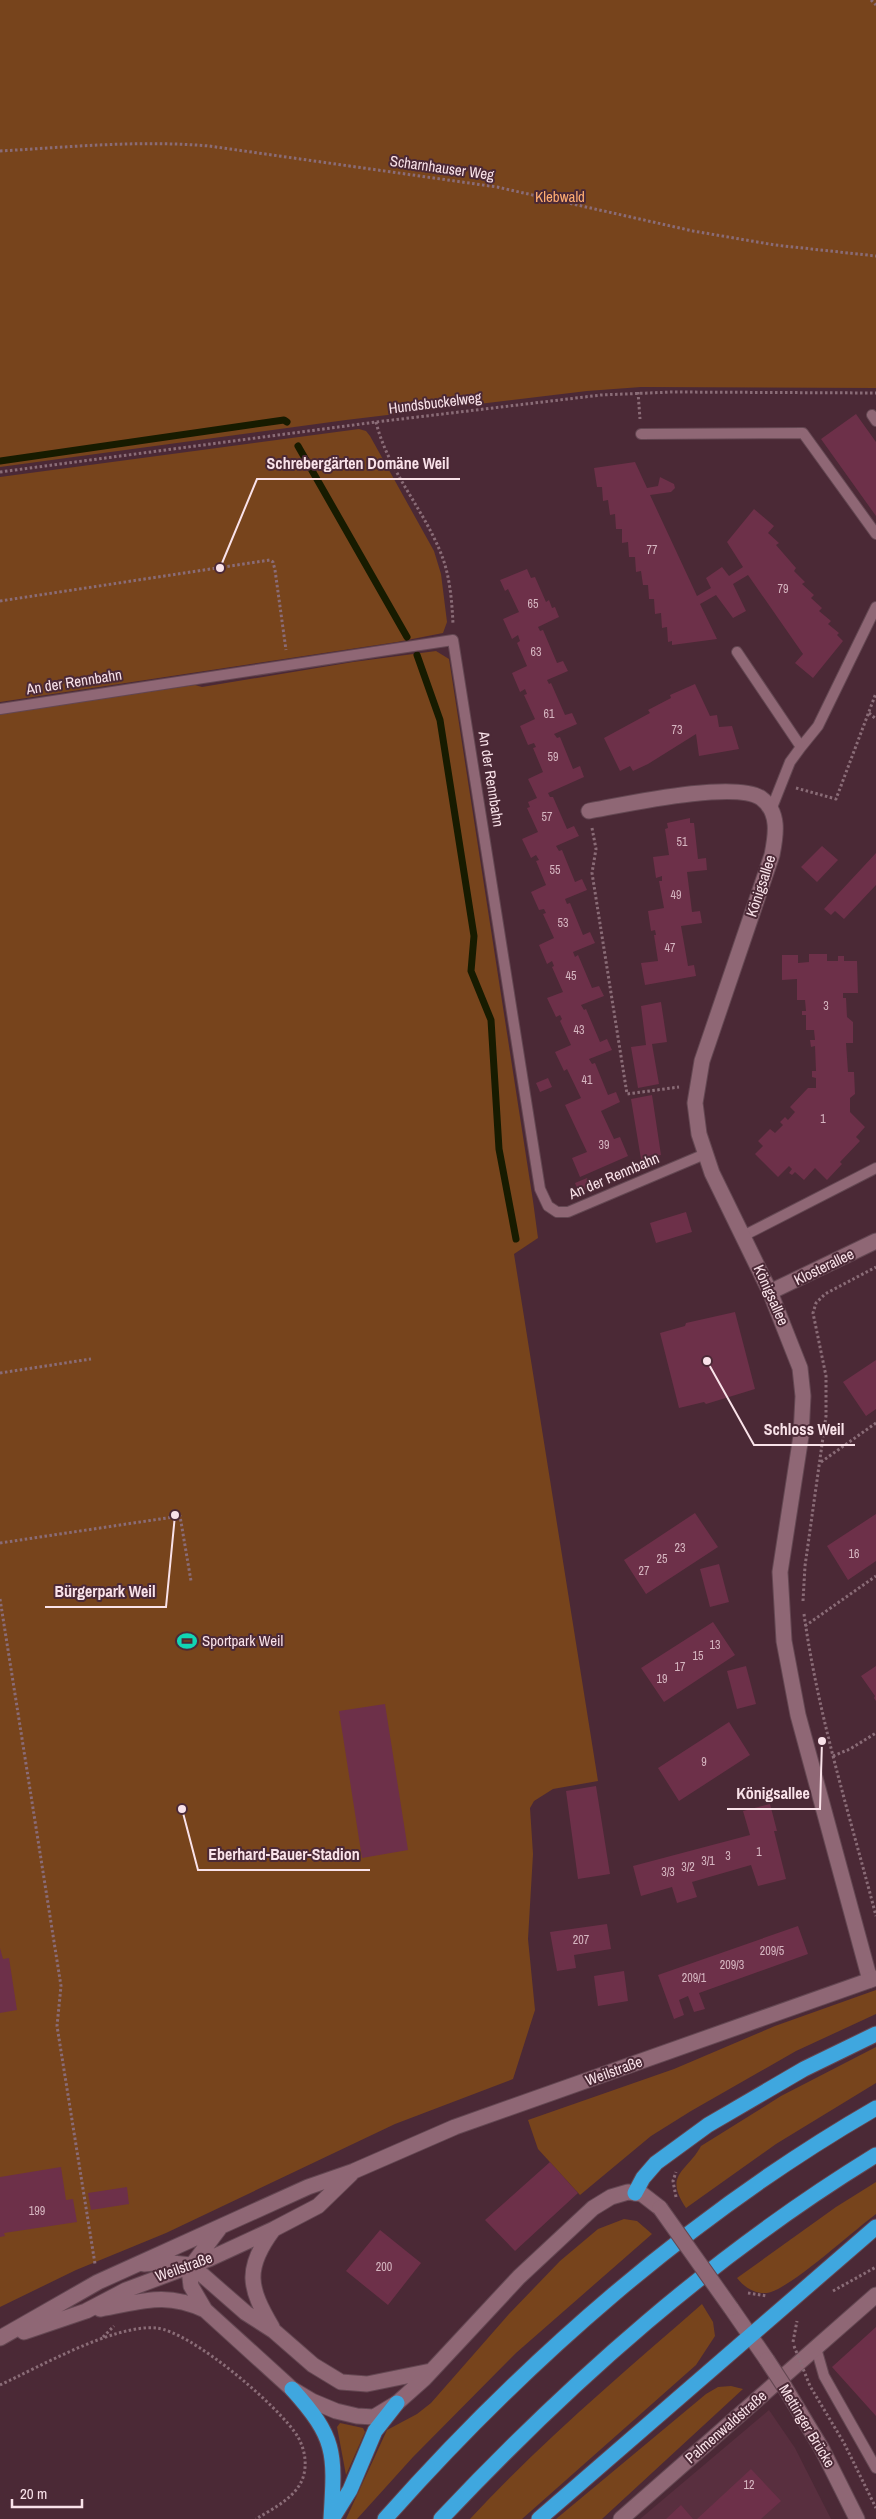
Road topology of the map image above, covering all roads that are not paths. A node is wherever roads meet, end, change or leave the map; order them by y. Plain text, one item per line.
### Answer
1 (640, 434) road end
2 (876, 534) edge
3 (876, 607) edge
4 (737, 652) dead end
5 (0, 708) edge
6 (801, 747) junction
7 (589, 810) road end
8 (771, 810) junction
9 (705, 1154) junction
10 (876, 1168) edge
11 (743, 1236) junction
12 (876, 1241) edge
13 (770, 1292) junction
14 (873, 1979) edge
15 (876, 2034) edge
16 (876, 2108) edge
17 (876, 2155) edge
18 (354, 2171) junction
19 (635, 2193) junction
20 (224, 2225) junction
21 (876, 2227) edge
22 (274, 2229) junction
23 (190, 2265) junction
24 (131, 2267) junction
25 (876, 2295) edge
26 (205, 2310) junction
27 (86, 2311) junction
28 (274, 2331) junction
29 (751, 2337) junction
30 (0, 2339) edge
31 (816, 2348) junction
32 (432, 2371) junction
33 (292, 2389) junction
34 (397, 2403) junction
35 (876, 2468) edge
36 (332, 2519) edge
37 (385, 2519) edge
38 (441, 2519) edge
39 (539, 2519) edge
40 (621, 2519) edge
41 (857, 2519) edge

1 - 2 lane
3 - 6 lane
4 - 6 lane
5 - 9 lane, An der Rennbahn
6 - 8 lane
7 - 8 street
8 - 9 street, Königsallee
9 - 11 street, Königsallee
10 - 11 lane
11 - 13 street, Königsallee
12 - 13 street, Klosterallee
13 - 14 street, Königsallee
14 - 18 street, Weilstraße
15 - 19 highway
16 - 37 highway
17 - 38 highway
18 - 20 street, Weilstraße
18 - 22 street, Weilstraße
19 - 29 street, Mettinger Brücke, bridge
19 - 32 street
20 - 23 street
20 - 24 street, Weilstraße
21 - 29 highway
22 - 23 street, Weilstraße
22 - 28 street
23 - 24 street
23 - 26 street
23 - 27 street, Weilstraße
23 - 28 street
24 - 30 street, Weilstraße
25 - 31 street, Palmenwaldstraße
26 - 27 street
26 - 33 street
27 - 30 street, Weilstraße
28 - 32 street
29 - 39 highway
29 - 41 street, Mettinger Brücke, bridge
31 - 35 lane
31 - 40 street, Palmenwaldstraße
32 - 34 street
33 - 34 street
33 - 36 highway
34 - 36 highway

